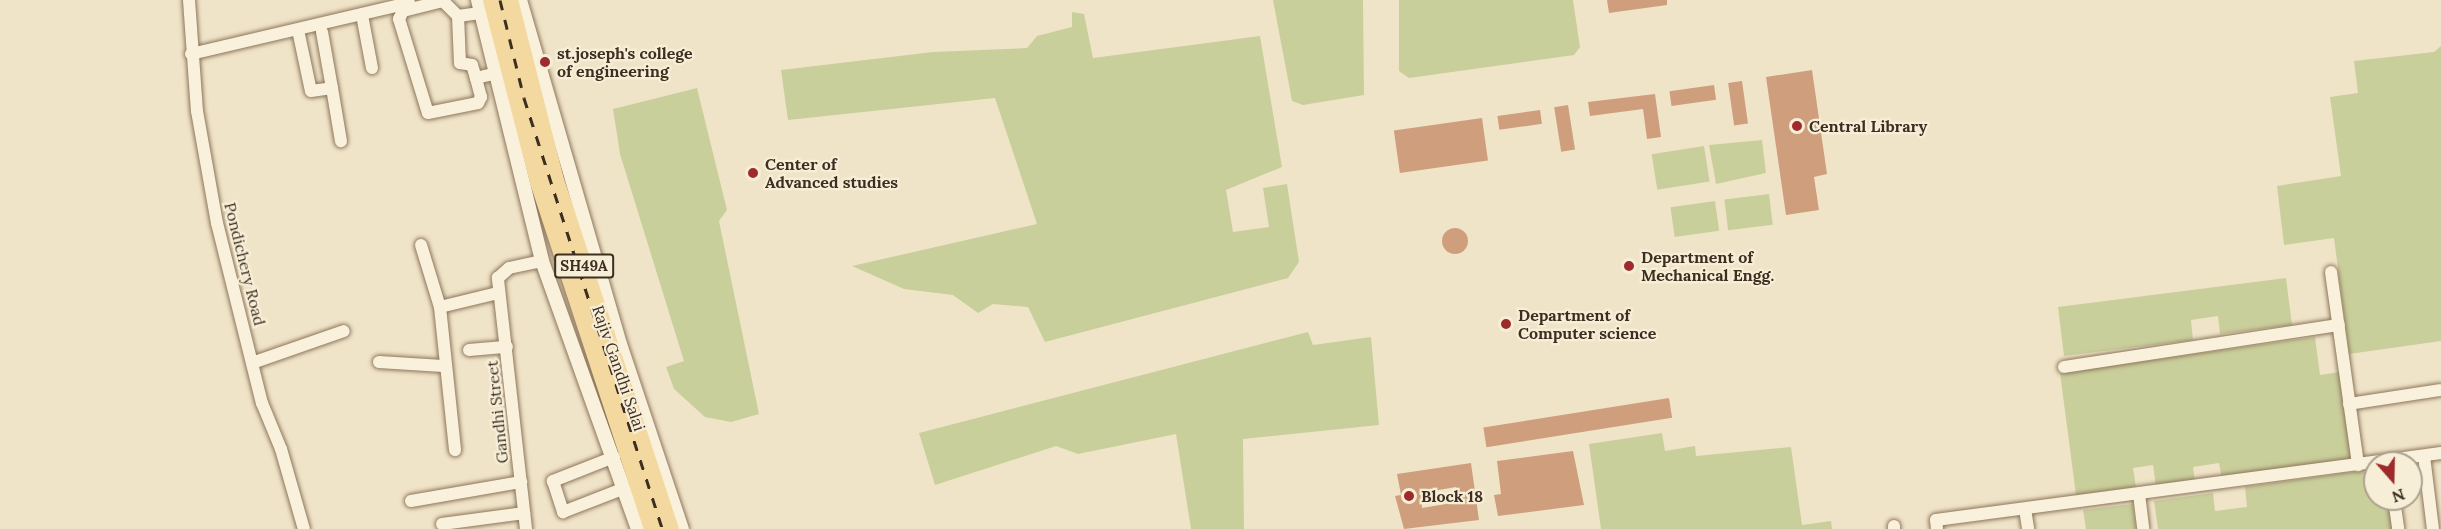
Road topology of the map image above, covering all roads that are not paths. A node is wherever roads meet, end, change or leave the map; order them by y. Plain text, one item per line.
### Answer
1 (189, 0) edge
2 (423, 0) edge
3 (508, 0) edge
4 (520, 0) edge
5 (483, 4) edge
6 (362, 15) junction
7 (458, 16) junction
8 (505, 22) junction
9 (298, 30) junction
10 (322, 32) dead end
11 (191, 54) junction
12 (372, 68) dead end
13 (494, 74) junction
14 (476, 78) junction
15 (332, 88) junction
16 (341, 141) dead end
17 (421, 244) dead end
18 (542, 261) junction
19 (2331, 272) dead end
20 (498, 293) junction
21 (440, 307) junction
22 (2339, 325) junction
23 (344, 331) dead end
24 (507, 347) junction
25 (469, 350) dead end
26 (379, 362) dead end
27 (252, 363) junction
28 (444, 366) junction
29 (2064, 367) dead end
30 (2440, 390) edge
31 (2349, 404) junction
32 (455, 450) dead end
33 (2441, 453) edge
34 (2424, 456) joint
35 (614, 457) junction
36 (2358, 465) junction
37 (2363, 465) edge
38 (521, 482) junction
39 (625, 488) junction
40 (2139, 494) junction
41 (411, 501) dead end
42 (2025, 509) junction
43 (2396, 511) edge
44 (524, 513) junction
45 (442, 524) dead end
46 (304, 529) edge
47 (526, 529) edge
48 (638, 529) edge
49 (653, 529) edge
50 (670, 529) edge
51 (682, 529) edge
52 (1937, 529) edge
53 (2028, 529) edge
54 (2144, 529) edge
55 (2398, 529) edge
56 (2433, 529) edge

1 - 11 street, Pondichery Road
2 - 6 street
3 - 8 main road, Rajiv Gandhi Salai / SH49A
4 - 51 street
5 - 7 street
5 - 8 main road, Rajiv Gandhi Salai / SH49A
5 - 13 street
6 - 9 street
6 - 12 street
7 - 14 street
7 - 14 street
8 - 49 main road, Rajiv Gandhi Salai / SH49A
8 - 50 main road, Rajiv Gandhi Salai / SH49A
9 - 11 street
9 - 15 street
10 - 15 street
11 - 27 street, Pondichery Road
13 - 14 street
13 - 18 street
15 - 16 street
17 - 21 street
18 - 20 street
18 - 35 street
19 - 22 street
20 - 21 street
20 - 24 street, Gandhi Street
21 - 28 street
22 - 29 street
22 - 31 street
23 - 27 street
24 - 25 street
24 - 38 street, Gandhi Street
26 - 28 street
27 - 46 street, Pondichery Road
28 - 32 street
30 - 31 street
31 - 36 street
33 - 34 street
34 - 56 street
35 - 39 street
35 - 39 street
36 - 37 street
36 - 40 street
38 - 41 street
38 - 44 street, Gandhi Street
39 - 48 street
40 - 42 street
40 - 54 street
42 - 52 street
42 - 53 street
43 - 55 street
44 - 45 street
44 - 47 street, Gandhi Street

